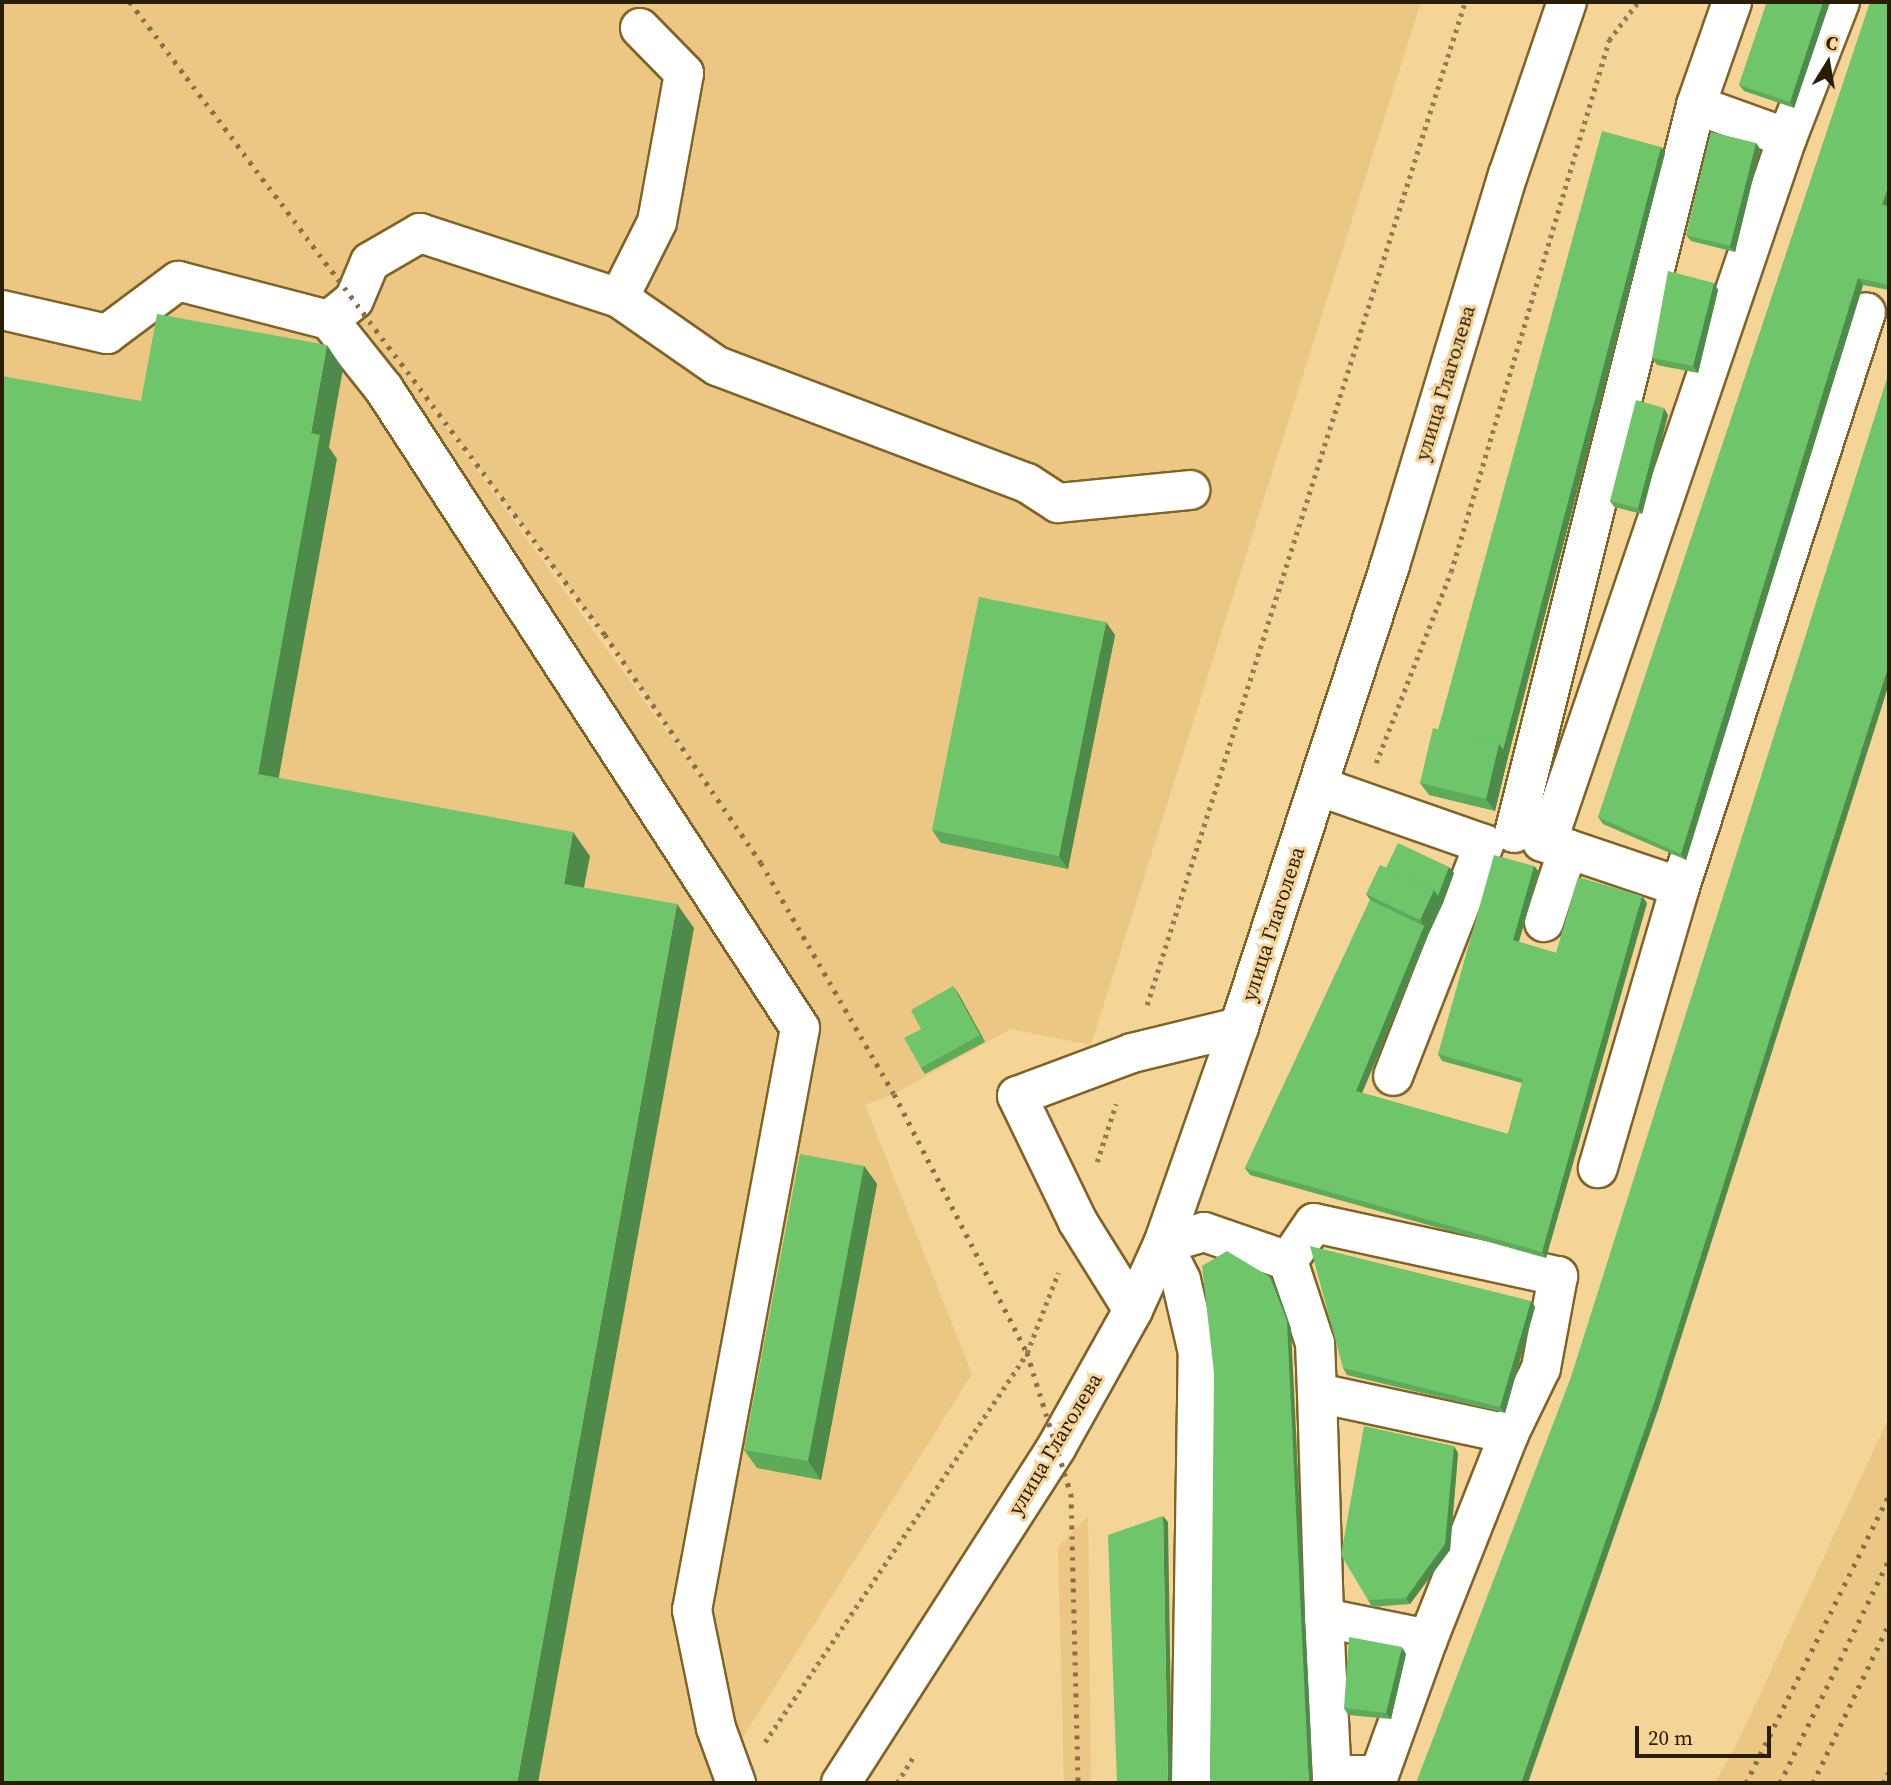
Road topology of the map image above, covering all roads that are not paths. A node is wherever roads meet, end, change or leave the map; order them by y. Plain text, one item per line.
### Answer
1 (1567, 2) edge
2 (1732, 2) edge
3 (1840, 2) edge
4 (640, 28) dead end
5 (1696, 105) junction
6 (1787, 138) junction
7 (619, 298) junction
8 (2, 310) edge
9 (1866, 312) dead end
10 (329, 320) junction
11 (1190, 489) dead end
12 (1318, 786) junction
13 (1528, 842) junction
14 (1680, 887) junction
15 (1544, 922) dead end
16 (1239, 1027) junction
17 (1393, 1076) dead end
18 (1598, 1168) dead end
19 (1163, 1244) junction
20 (1288, 1261) junction
21 (1133, 1310) junction
22 (1317, 1393) junction
23 (1509, 1434) junction
24 (1324, 1618) junction
25 (1428, 1639) junction
26 (1332, 1779) edge
27 (736, 1783) edge
28 (841, 1783) edge
29 (1191, 1783) edge

1 - 12 main road, улица Глаголева
2 - 5 main road
3 - 6 main road
4 - 7 main road
5 - 6 main road
5 - 13 main road
6 - 13 main road
7 - 10 main road
7 - 11 main road
8 - 10 main road
9 - 14 main road
10 - 27 main road
12 - 13 main road
12 - 16 main road, улица Глаголева
13 - 14 main road
13 - 15 main road
13 - 17 main road
14 - 18 main road
16 - 19 main road, улица Глаголева
16 - 21 main road
19 - 20 main road
19 - 21 main road, улица Глаголева
19 - 29 main road
20 - 22 main road
20 - 23 main road
21 - 28 main road, улица Глаголева
22 - 23 main road
22 - 24 main road
23 - 25 main road
24 - 25 main road
24 - 26 main road
25 - 26 main road

